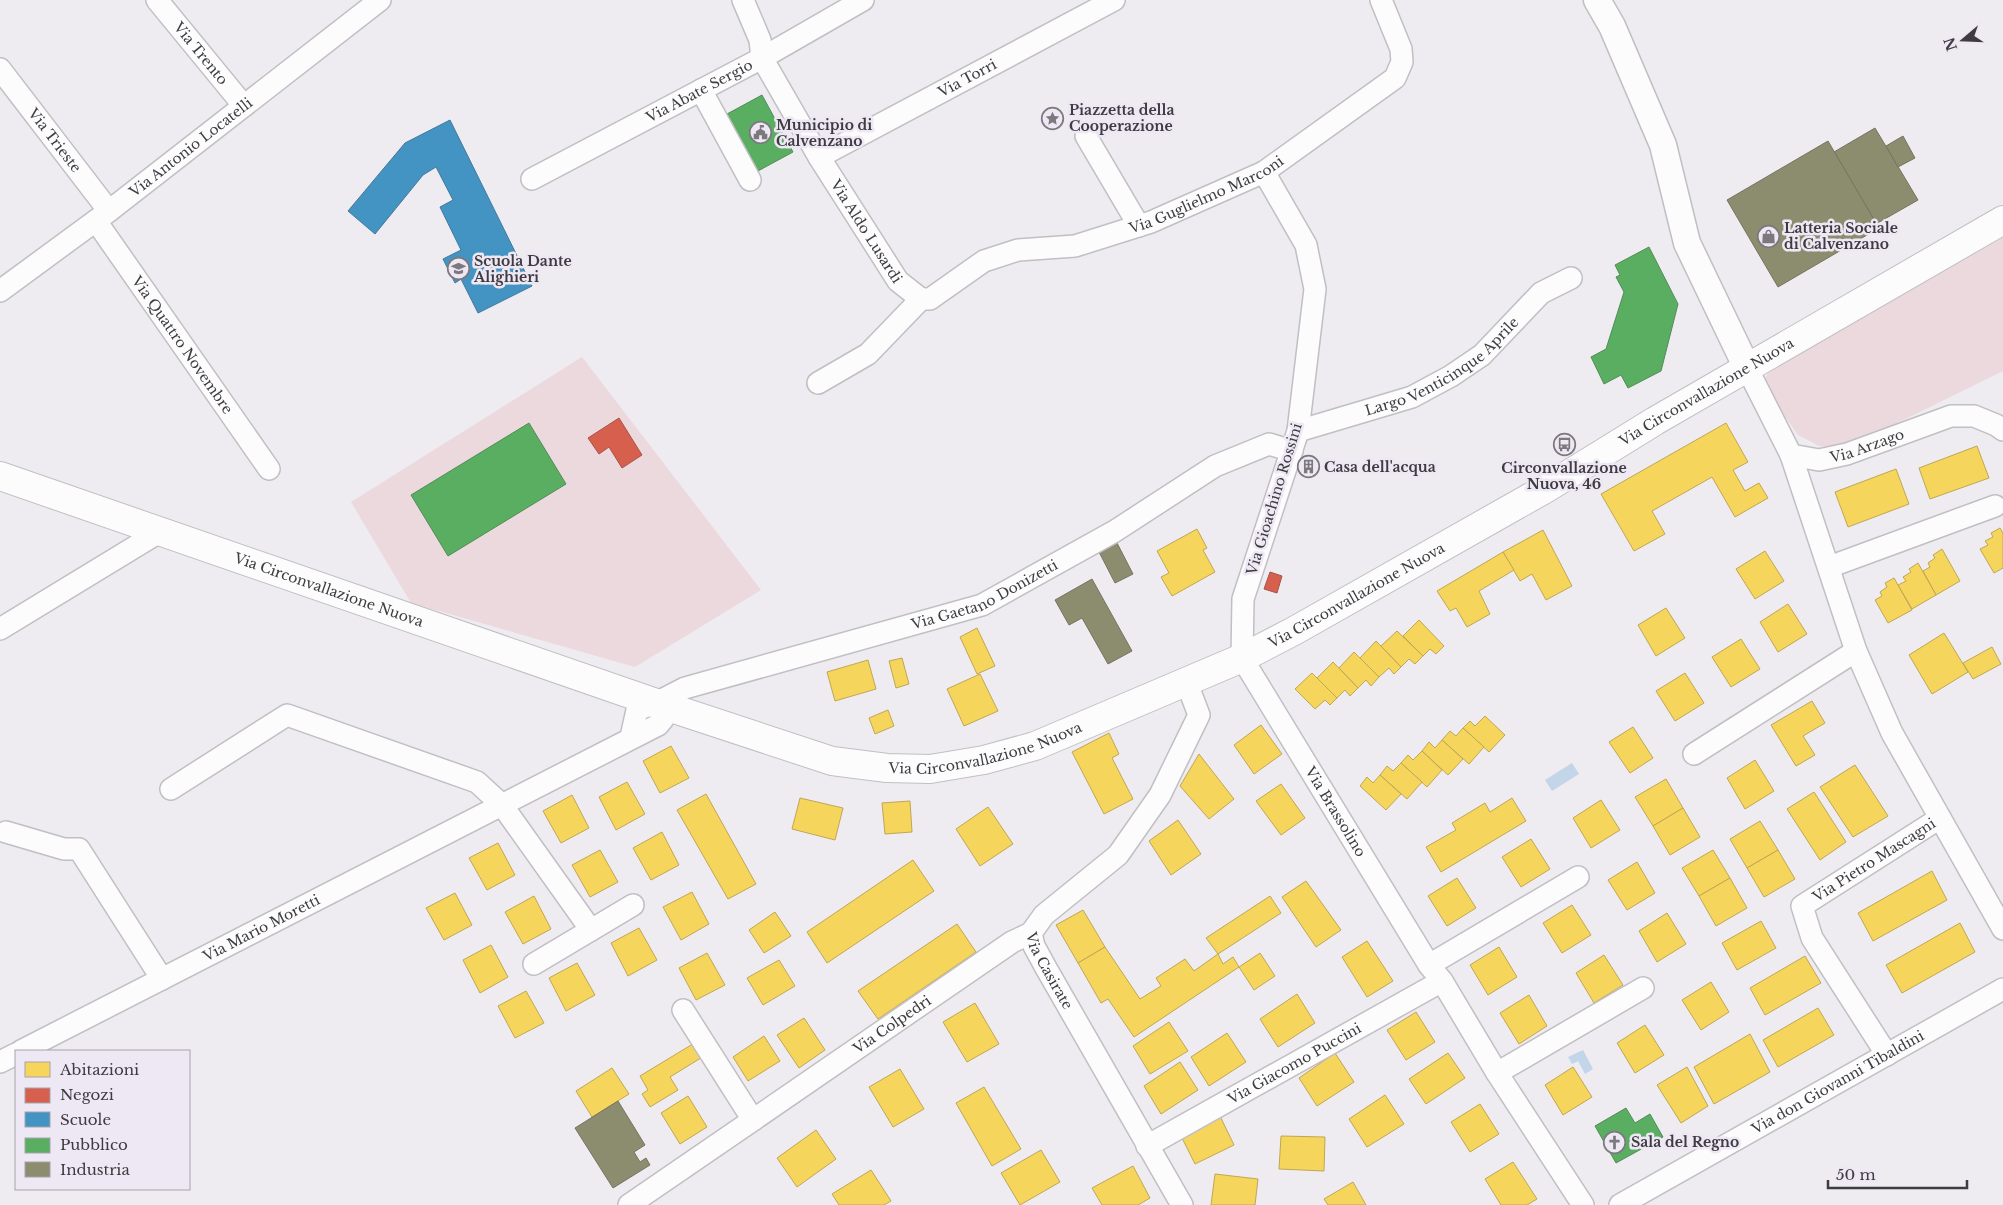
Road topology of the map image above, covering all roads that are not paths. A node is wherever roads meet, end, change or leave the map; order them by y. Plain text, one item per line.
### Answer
1 (157, 0) edge
2 (743, 0) edge
3 (863, 0) edge
4 (1114, 0) edge
5 (1381, 0) edge
6 (1597, 0) edge
7 (371, 3) edge
8 (762, 58) junction
9 (0, 69) edge
10 (701, 90) junction
11 (244, 106) junction
12 (1086, 136) dead end
13 (819, 157) junction
14 (1264, 172) junction
15 (532, 179) dead end
16 (750, 180) dead end
17 (103, 216) junction
18 (2003, 220) edge
19 (1139, 226) junction
20 (1571, 278) dead end
21 (0, 291) edge
22 (921, 299) junction
23 (1747, 368) junction
24 (818, 383) dead end
25 (2003, 430) edge
26 (1295, 441) junction
27 (1791, 454) junction
28 (269, 468) dead end
29 (0, 476) edge
30 (1995, 506) dead end
31 (161, 531) junction
32 (1829, 567) junction
33 (0, 629) edge
34 (1856, 651) junction
35 (1242, 658) junction
36 (1186, 681) junction
37 (656, 703) junction
38 (1694, 754) dead end
39 (170, 789) dead end
40 (502, 805) junction
41 (1940, 818) junction
42 (6, 832) dead end
43 (1578, 877) dead end
44 (633, 905) dead end
45 (2003, 929) edge
46 (591, 930) junction
47 (1031, 932) junction
48 (534, 964) dead end
49 (1435, 973) junction
50 (162, 979) junction
51 (1643, 988) dead end
52 (2003, 989) edge
53 (683, 1010) dead end
54 (23, 1050) edge
55 (15, 1054) edge
56 (1887, 1055) junction
57 (0, 1062) edge
58 (1497, 1073) junction
59 (753, 1120) junction
60 (1147, 1146) junction
61 (628, 1205) edge
62 (1182, 1205) edge
63 (1583, 1205) edge
64 (1620, 1205) edge

1 - 11 street, Via Trento
2 - 8 street
3 - 8 street, Via Abate Sergio
4 - 13 street, Via Torri
5 - 14 street, Via Guglielmo Marconi
6 - 23 street
7 - 11 street, Via Antonio Locatelli
8 - 10 street, Via Abate Sergio
8 - 13 street, Via Aldo Lusardi
9 - 17 street, Via Trieste
10 - 15 street, Via Abate Sergio
10 - 16 street
11 - 17 street, Via Antonio Locatelli
12 - 19 street
13 - 22 street, Via Aldo Lusardi
14 - 19 street, Via Guglielmo Marconi
14 - 26 street, Via Gioachino Rossini
17 - 21 street, Via Antonio Locatelli
17 - 28 street, Via Quattro Novembre
18 - 23 main road, Via Circonvallazione Nuova
19 - 22 street, Via Guglielmo Marconi
20 - 26 street, Largo Venticinque Aprile
22 - 24 street
23 - 27 street
23 - 35 main road, Via Circonvallazione Nuova
25 - 27 street, Via Arzago
26 - 35 street, Via Gioachino Rossini
26 - 37 street, Via Gaetano Donizetti
27 - 32 street
29 - 31 main road, Via Circonvallazione Nuova
30 - 32 street
31 - 33 street
31 - 37 main road, Via Circonvallazione Nuova
32 - 34 street
34 - 38 street
34 - 41 street
35 - 36 main road, Via Circonvallazione Nuova
35 - 49 street, Via Brassolino
36 - 37 main road, Via Circonvallazione Nuova
36 - 47 street, Via Casirate
37 - 40 street, Via Mario Moretti
39 - 40 street
40 - 46 street
40 - 50 street, Via Mario Moretti
41 - 45 street
41 - 56 street, Via Pietro Mascagni
42 - 50 street
43 - 49 street
44 - 46 street
46 - 48 street
47 - 59 street, Via Colpedri
47 - 60 street, Via Casirate
49 - 58 street, Via Brassolino
49 - 60 street, Via Giacomo Puccini
50 - 54 street, Via Mario Moretti
51 - 58 street
52 - 56 street, Via don Giovanni Tibaldini
53 - 59 street
55 - 57 street
56 - 64 street, Via don Giovanni Tibaldini
58 - 63 street, Via Brassolino
59 - 61 street, Via Colpedri
60 - 62 street, Via Casirate

